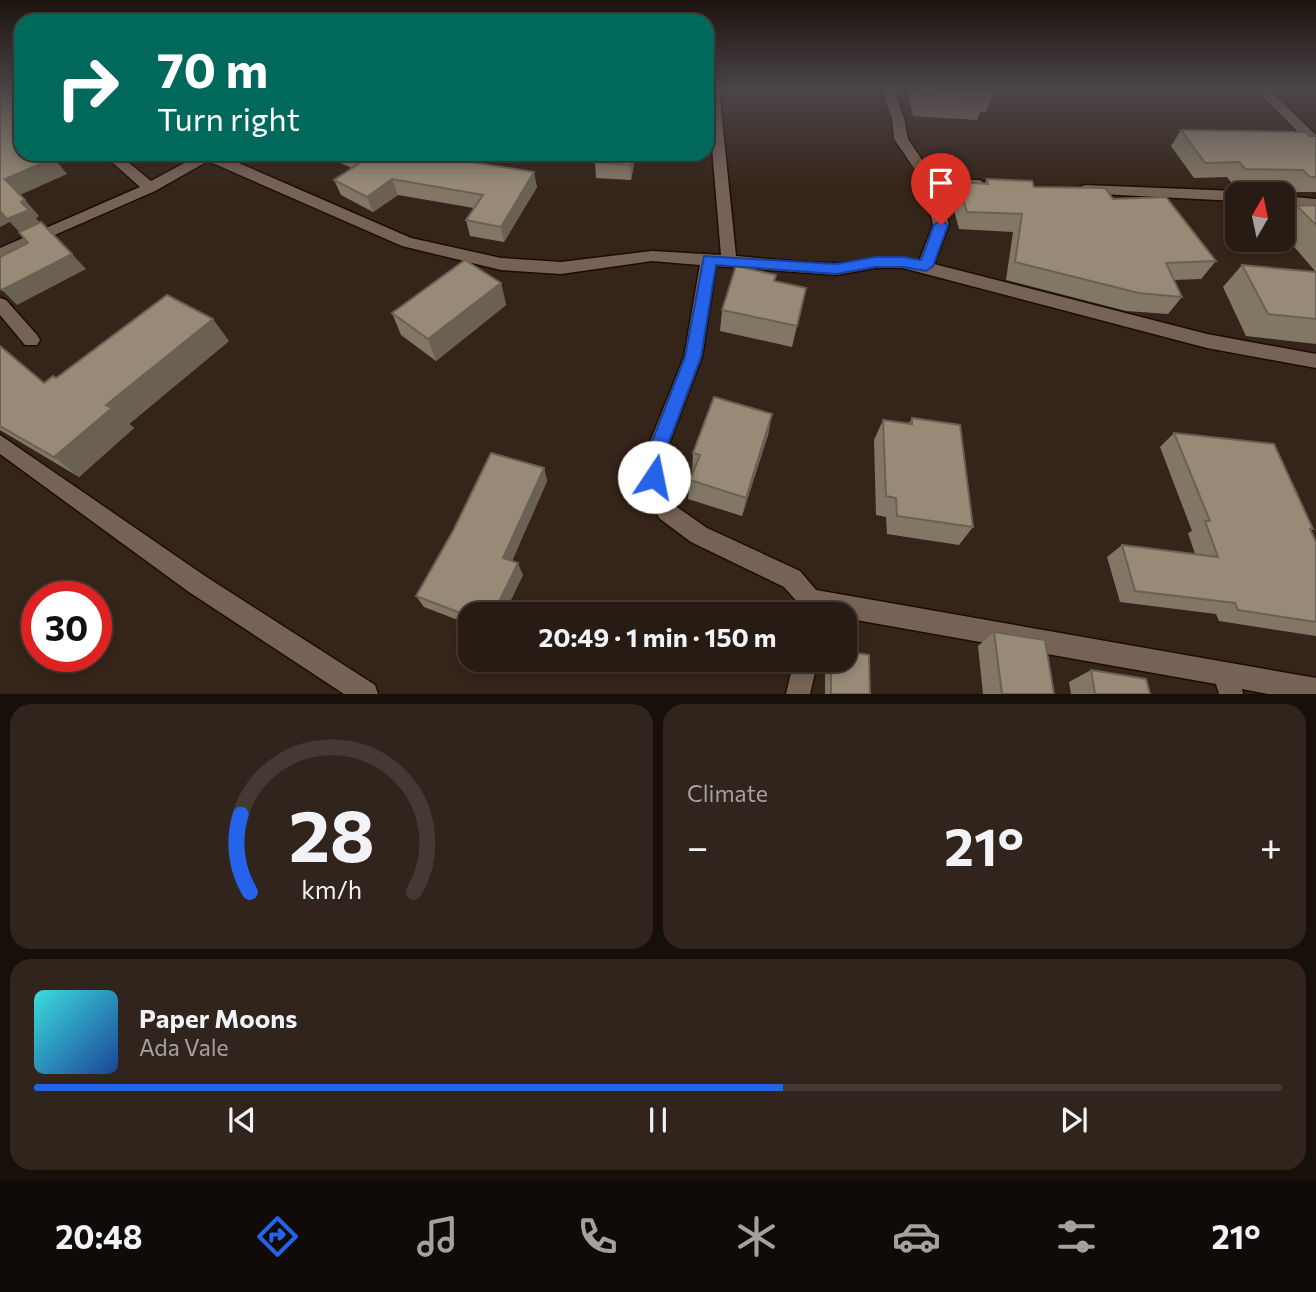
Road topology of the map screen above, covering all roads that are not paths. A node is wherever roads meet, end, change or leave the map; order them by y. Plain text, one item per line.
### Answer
1 (714, 121) edge
2 (898, 121) edge
3 (1295, 121) edge
4 (1316, 142) edge
5 (118, 161) edge
6 (198, 161) edge
7 (223, 161) edge
8 (932, 183) junction
9 (1001, 186) edge
10 (150, 188) junction
11 (1070, 189) edge
12 (1225, 195) edge
13 (1295, 202) edge
14 (1316, 204) edge
15 (0, 254) edge
16 (719, 260) junction
17 (926, 266) junction
18 (0, 304) edge
19 (31, 340) dead end
20 (1316, 361) edge
21 (0, 443) edge
22 (808, 602) edge
23 (857, 616) edge
24 (803, 672) edge
25 (1229, 685) edge
26 (1316, 690) edge
27 (366, 694) edge
28 (798, 694) edge

1 - 16 street
2 - 8 street
3 - 4 street
5 - 10 street
6 - 10 street
7 - 16 street
8 - 9 street
8 - 17 street
10 - 15 street
11 - 12 street
13 - 14 street
16 - 17 street
16 - 22 street
17 - 20 street
18 - 19 street
21 - 27 street
23 - 25 street
24 - 28 street
25 - 26 street

